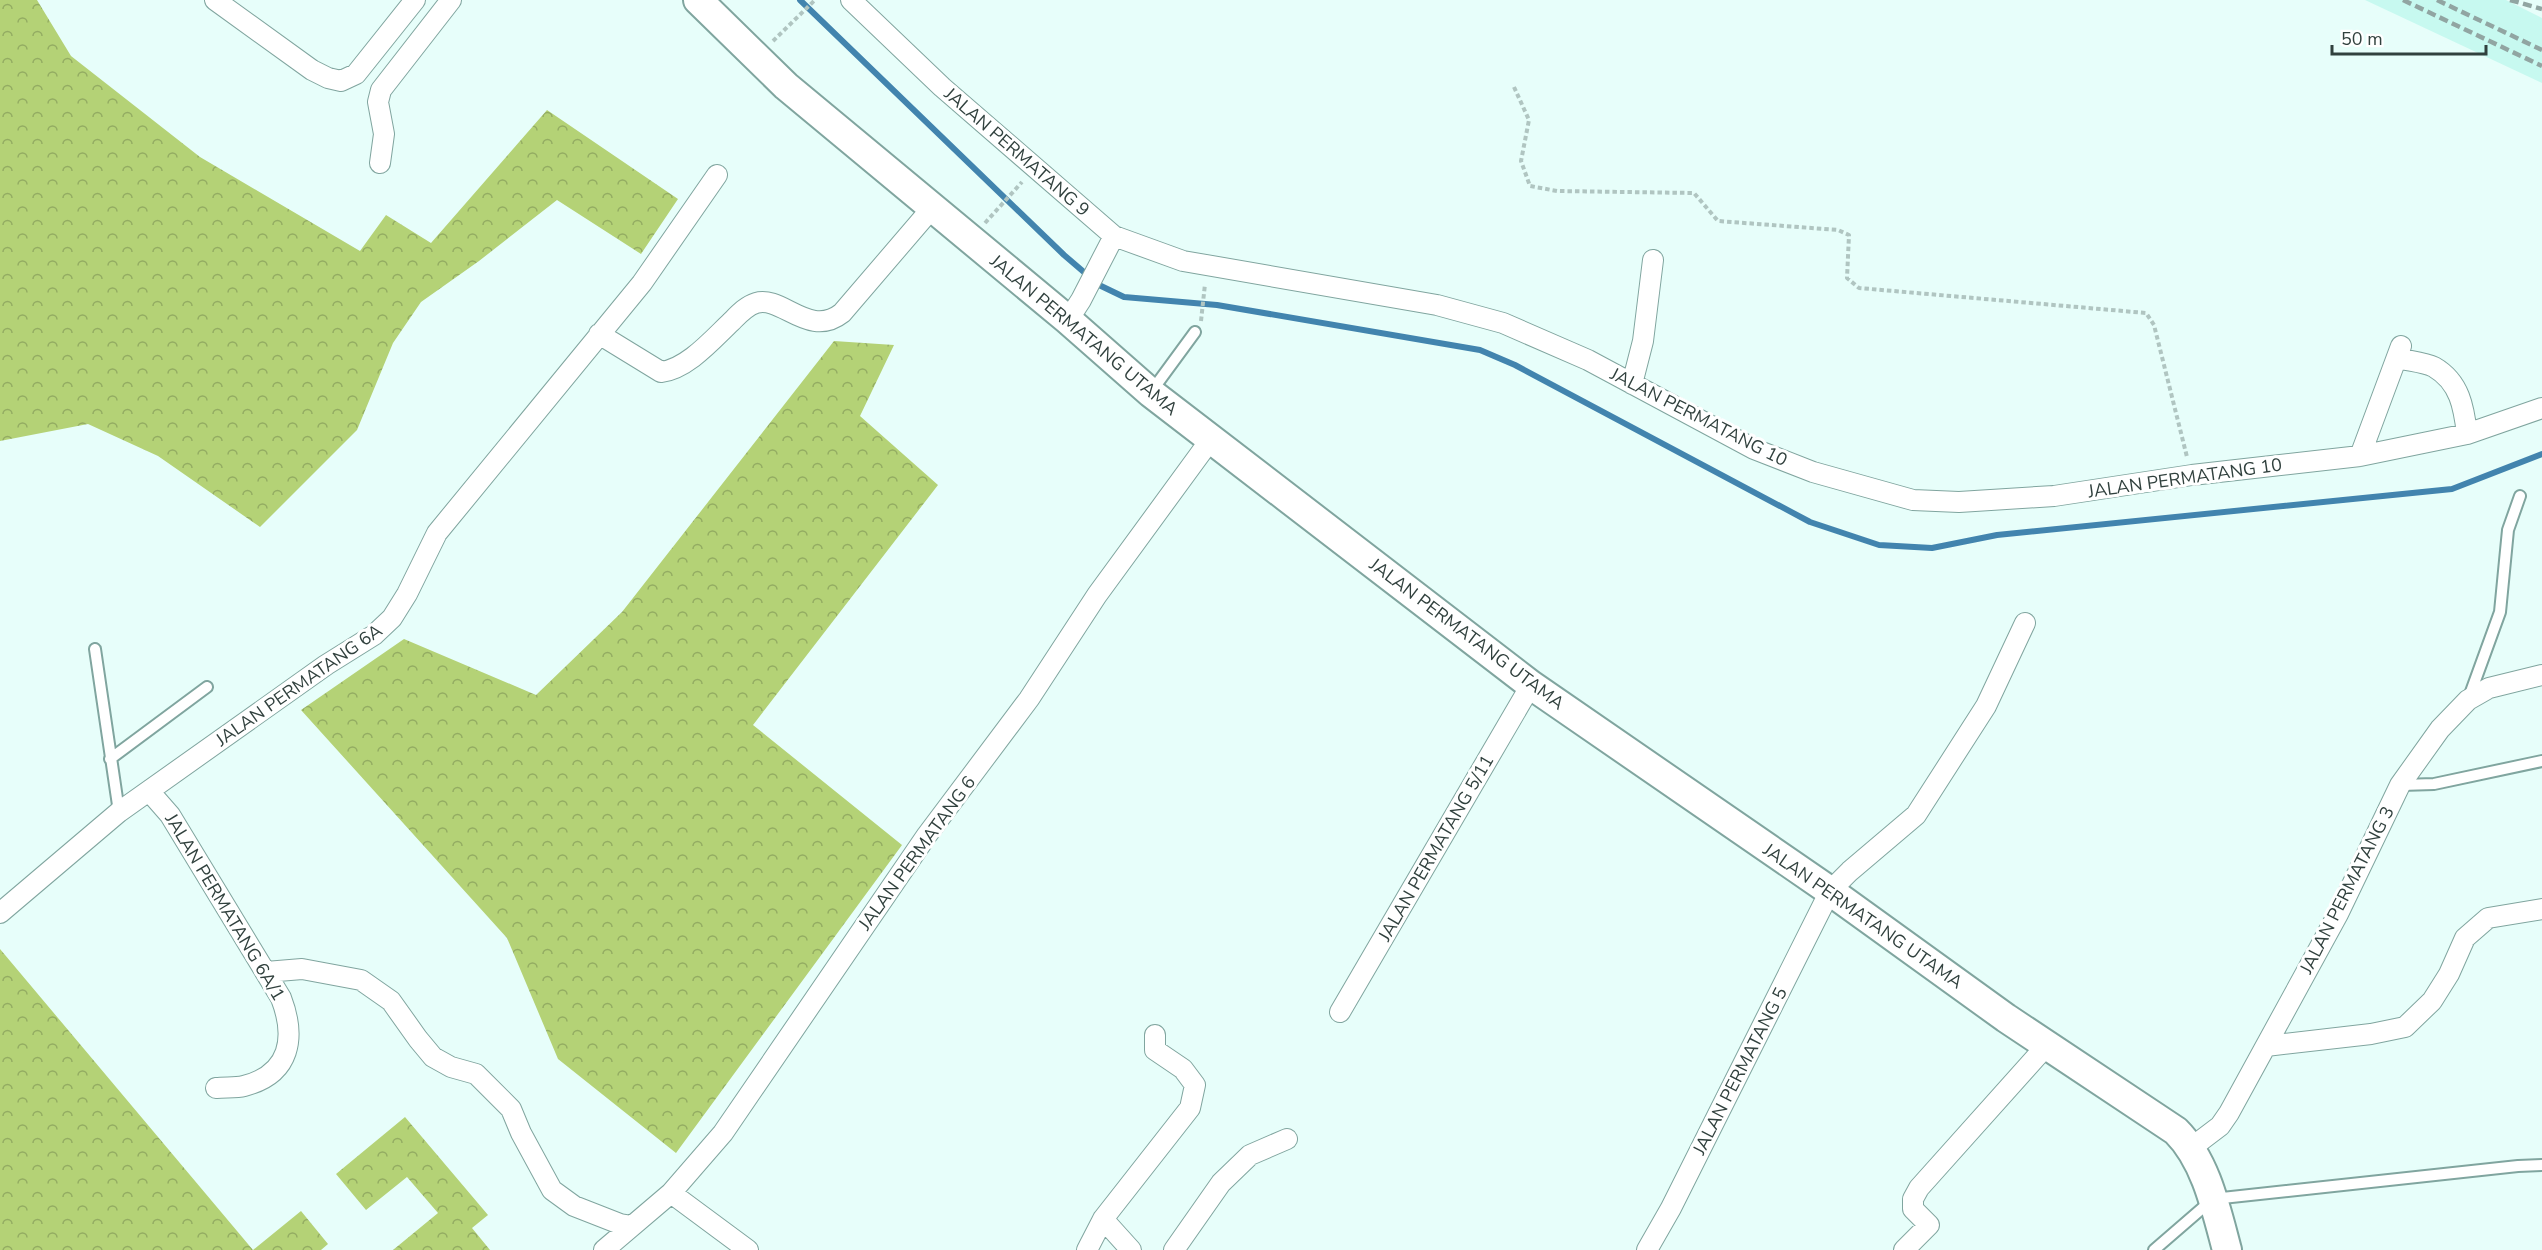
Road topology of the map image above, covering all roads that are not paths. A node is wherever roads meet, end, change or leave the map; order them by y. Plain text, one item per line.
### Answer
1 (215, 0) edge
2 (415, 0) edge
3 (451, 0) edge
4 (698, 0) edge
5 (851, 0) edge
6 (380, 163) dead end
7 (717, 175) dead end
8 (932, 208) junction
9 (1111, 241) junction
10 (1653, 260) dead end
11 (1074, 310) junction
12 (1195, 332) dead end
13 (599, 334) junction
14 (1632, 384) junction
15 (1151, 393) junction
16 (2542, 408) edge
17 (2467, 434) junction
18 (1211, 439) junction
19 (2360, 456) junction
20 (2520, 496) dead end
21 (2025, 623) dead end
22 (95, 649) dead end
23 (2542, 675) edge
24 (1531, 684) junction
25 (207, 687) dead end
26 (2468, 700) junction
27 (110, 759) junction
28 (2542, 761) edge
29 (2400, 785) junction
30 (149, 791) junction
31 (119, 812) junction
32 (1830, 891) junction
33 (2542, 909) edge
34 (0, 914) edge
35 (266, 972) junction
36 (1340, 1012) dead end
37 (1155, 1035) dead end
38 (2047, 1045) junction
39 (2266, 1046) junction
40 (216, 1088) dead end
41 (1287, 1139) dead end
42 (2191, 1148) junction
43 (2542, 1165) edge
44 (671, 1194) junction
45 (2213, 1199) junction
46 (1103, 1219) junction
47 (632, 1226) junction
48 (604, 1250) edge
49 (748, 1250) edge
50 (1087, 1250) edge
51 (1131, 1250) edge
52 (1174, 1250) edge
53 (1647, 1250) edge
54 (1904, 1250) edge
55 (2154, 1250) edge
56 (2227, 1250) edge

1 - 2 street
3 - 6 street
4 - 8 street, JALAN PERMATANG UTAMA
5 - 9 street, JALAN PERMATANG 9
7 - 13 street, JALAN PERMATANG 6A
8 - 11 street, JALAN PERMATANG UTAMA
8 - 13 street
9 - 11 street
9 - 14 street, JALAN PERMATANG 10
10 - 14 street
11 - 15 street, JALAN PERMATANG UTAMA
12 - 15 lane
13 - 30 street, JALAN PERMATANG 6A
14 - 19 street, JALAN PERMATANG 10
15 - 18 street, JALAN PERMATANG UTAMA
16 - 17 street, JALAN PERMATANG 10
17 - 19 street, JALAN PERMATANG 10
17 - 19 street
18 - 24 street, JALAN PERMATANG UTAMA
18 - 44 street, JALAN PERMATANG 6
20 - 26 lane
21 - 32 street, JALAN PERMATANG 5
22 - 27 lane
23 - 26 street, JALAN PERMATANG 3
24 - 32 street, JALAN PERMATANG UTAMA
24 - 36 street, JALAN PERMATANG 5/11
25 - 27 lane
26 - 29 street, JALAN PERMATANG 3
27 - 31 lane
28 - 29 lane
29 - 39 street, JALAN PERMATANG 3
30 - 31 street, JALAN PERMATANG 6A
30 - 35 street, JALAN PERMATANG 6A/1
31 - 34 street, JALAN PERMATANG 6A
32 - 38 street, JALAN PERMATANG UTAMA
32 - 53 street, JALAN PERMATANG 5
33 - 39 street
35 - 40 street, JALAN PERMATANG 6A/1
35 - 47 street
37 - 46 street
38 - 42 street, JALAN PERMATANG UTAMA
38 - 54 street
39 - 42 street, JALAN PERMATANG 3
41 - 52 street
42 - 45 street, JALAN PERMATANG UTAMA
43 - 45 lane
44 - 47 street, JALAN PERMATANG 6
44 - 49 street
45 - 55 lane
45 - 56 street, JALAN PERMATANG UTAMA
46 - 50 street
46 - 51 street
47 - 48 street, JALAN PERMATANG 6

